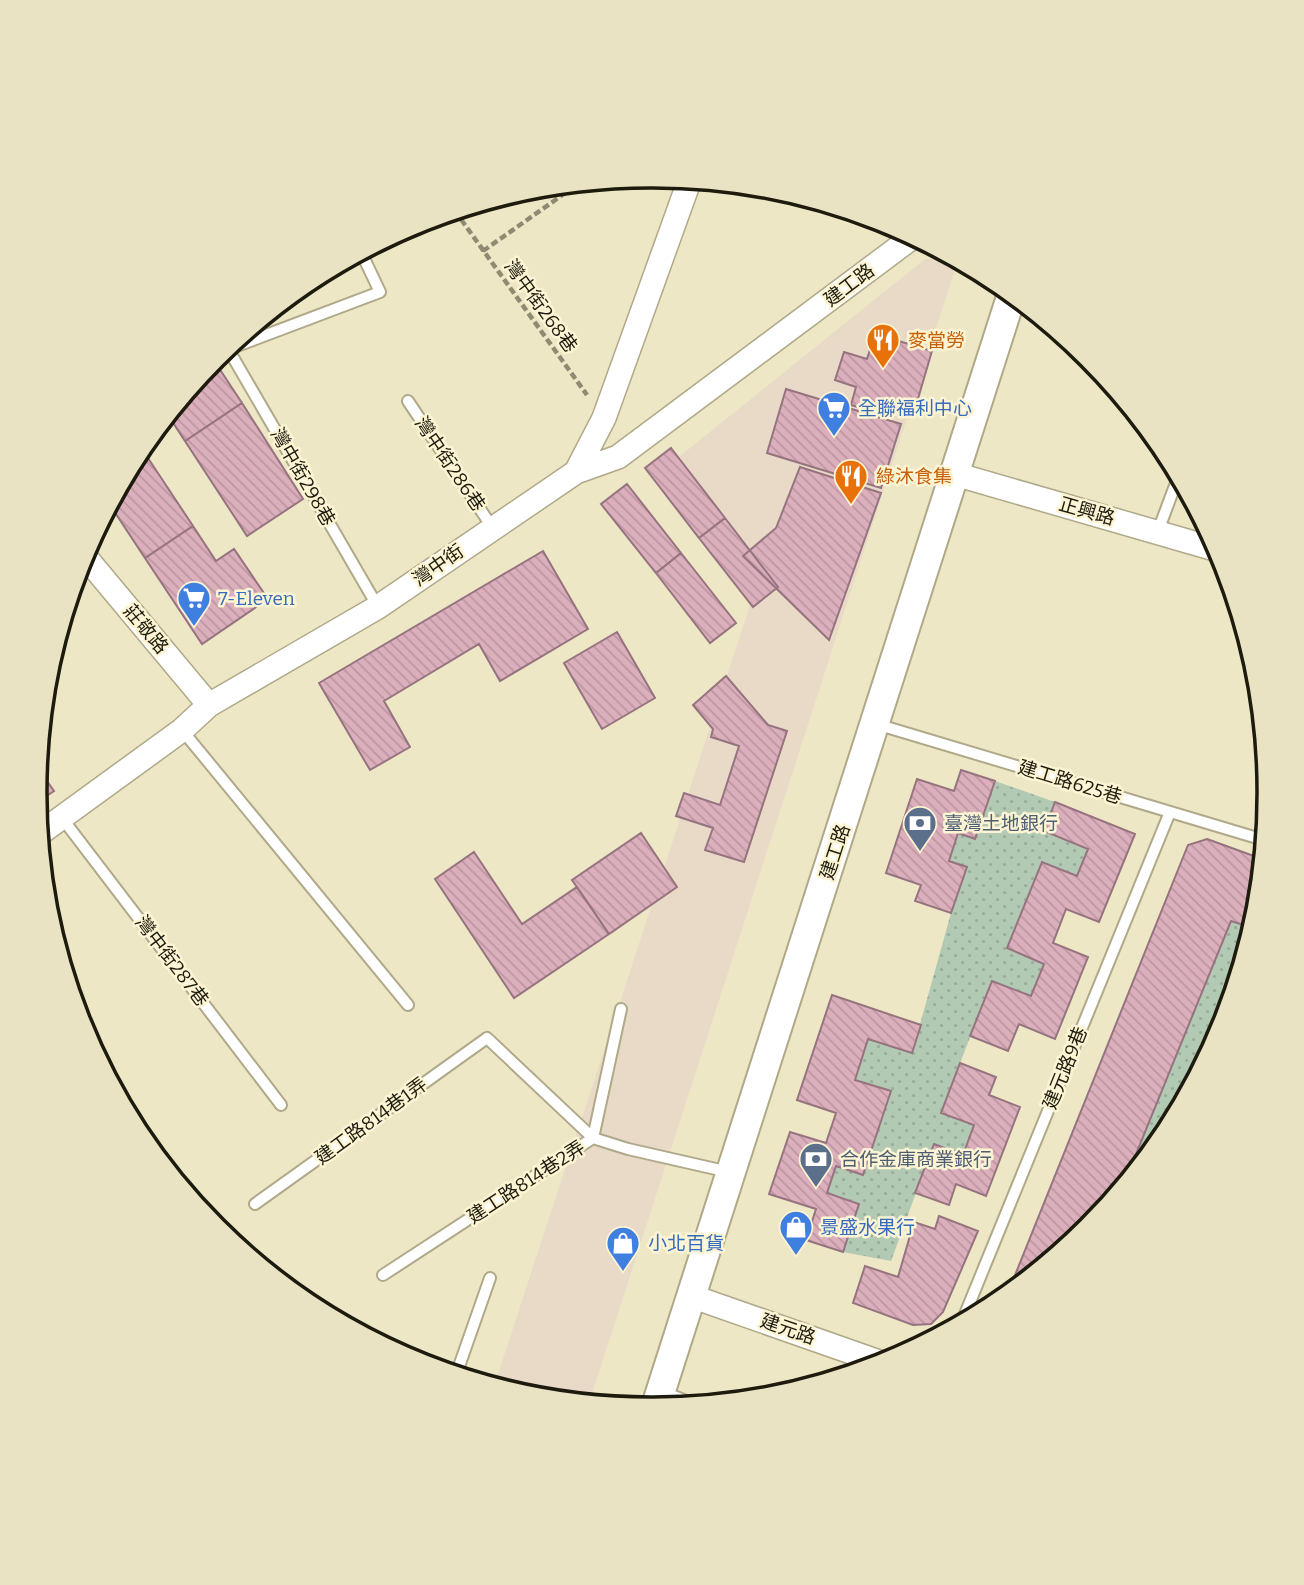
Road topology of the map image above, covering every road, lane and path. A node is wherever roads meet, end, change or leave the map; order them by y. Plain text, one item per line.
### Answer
1 (686, 189) edge
2 (563, 195) edge
3 (461, 219) edge
4 (904, 243) edge
5 (483, 251) junction
6 (366, 260) edge
7 (1008, 305) edge
8 (252, 339) edge
9 (233, 357) edge
10 (408, 401) dead end
11 (604, 418) junction
12 (576, 472) junction
13 (955, 474) junction
14 (1174, 487) edge
15 (492, 527) junction
16 (1158, 531) junction
17 (1204, 545) edge
18 (92, 564) edge
19 (378, 607) junction
20 (209, 705) junction
21 (876, 724) junction
22 (182, 730) junction
23 (1170, 812) junction
24 (62, 818) junction
25 (49, 827) edge
26 (1255, 838) edge
27 (408, 1005) dead end
28 (621, 1009) dead end
29 (281, 1105) dead end
30 (593, 1138) junction
31 (732, 1173) junction
32 (255, 1204) dead end
33 (383, 1275) dead end
34 (490, 1278) dead end
35 (691, 1296) junction
36 (968, 1308) edge
37 (867, 1357) edge
38 (459, 1365) edge
39 (659, 1397) edge

1 - 11 street, 灣中街
2 - 5 path
3 - 5 path, 灣中街268巷
4 - 12 street, 建工路
5 - 11 path, 灣中街268巷
6 - 8 lane
7 - 13 street, 建工路
9 - 19 lane, 灣中街298巷
10 - 15 lane, 灣中街286巷
11 - 12 street, 灣中街
12 - 15 street, 灣中街
13 - 16 street, 正興路
13 - 21 street, 建工路
14 - 16 lane
15 - 19 street, 灣中街
16 - 17 street, 正興路
18 - 20 street, 莊敬路
19 - 20 street, 灣中街
20 - 22 street, 灣中街
21 - 23 lane, 建工路625巷
21 - 31 street, 建工路
22 - 24 street, 灣中街
22 - 27 lane
23 - 26 lane, 建工路625巷
23 - 36 lane, 建元路9巷
24 - 25 street, 灣中街
24 - 29 lane, 灣中街287巷
28 - 30 lane, 建工路814巷2弄
30 - 31 lane
30 - 32 lane, 建工路814巷1弄
30 - 33 lane, 建工路814巷2弄
31 - 35 street, 建工路
34 - 38 lane
35 - 37 street, 建元路
35 - 39 street, 建工路

